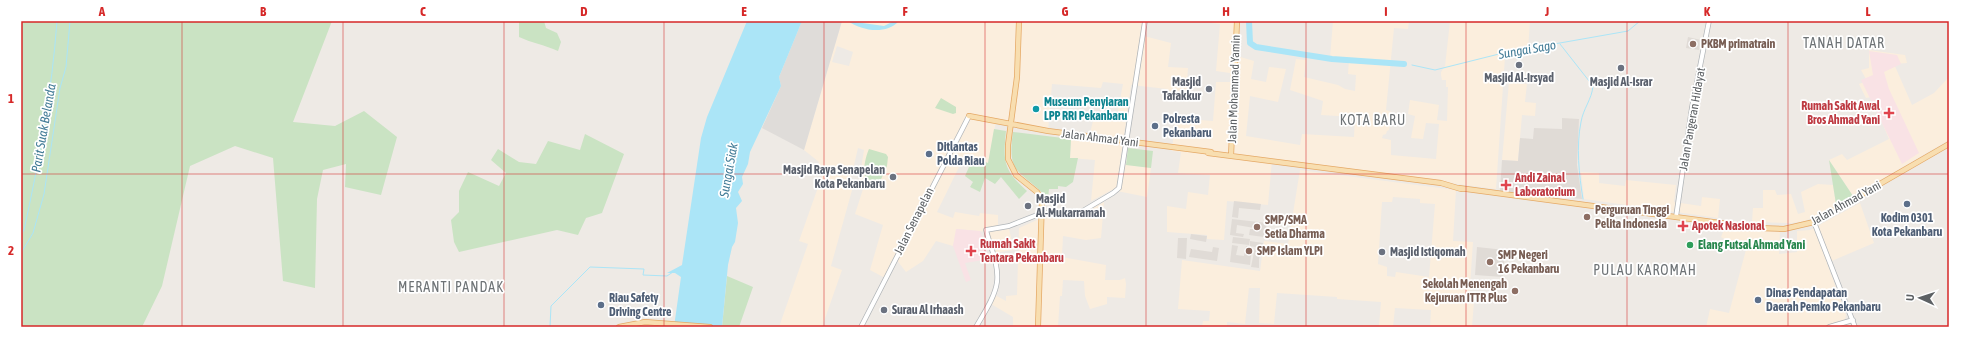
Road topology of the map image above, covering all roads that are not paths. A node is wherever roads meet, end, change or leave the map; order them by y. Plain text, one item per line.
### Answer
1 (1019, 21) edge
2 (1144, 21) edge
3 (1237, 21) edge
4 (1709, 21) edge
5 (969, 116) joint
6 (1011, 125) junction
7 (1126, 141) junction
8 (1949, 144) edge
9 (1230, 156) junction
10 (1042, 213) junction
11 (1676, 217) junction
12 (1814, 222) junction
13 (1853, 320) junction
14 (619, 327) edge
15 (710, 327) edge
16 (861, 327) edge
17 (976, 327) edge
18 (1038, 327) edge
19 (1830, 327) edge
20 (1855, 327) edge

1 - 6 main road
2 - 7 main road
3 - 9 main road, Jalan Mohammad Yamin
4 - 11 main road, Jalan Pangeran Hidayat
5 - 6 main road, Jalan Ahmad Yani
5 - 16 main road, Jalan Senapelan
6 - 7 main road, Jalan Ahmad Yani
6 - 10 main road
7 - 9 main road, Jalan Ahmad Yani
7 - 10 main road
8 - 12 main road, Jalan Ahmad Yani
9 - 11 main road, Jalan Ahmad Yani
10 - 17 main road
10 - 18 main road
11 - 12 main road, Jalan Ahmad Yani
12 - 13 main road
13 - 19 main road
13 - 20 main road
14 - 15 main road

